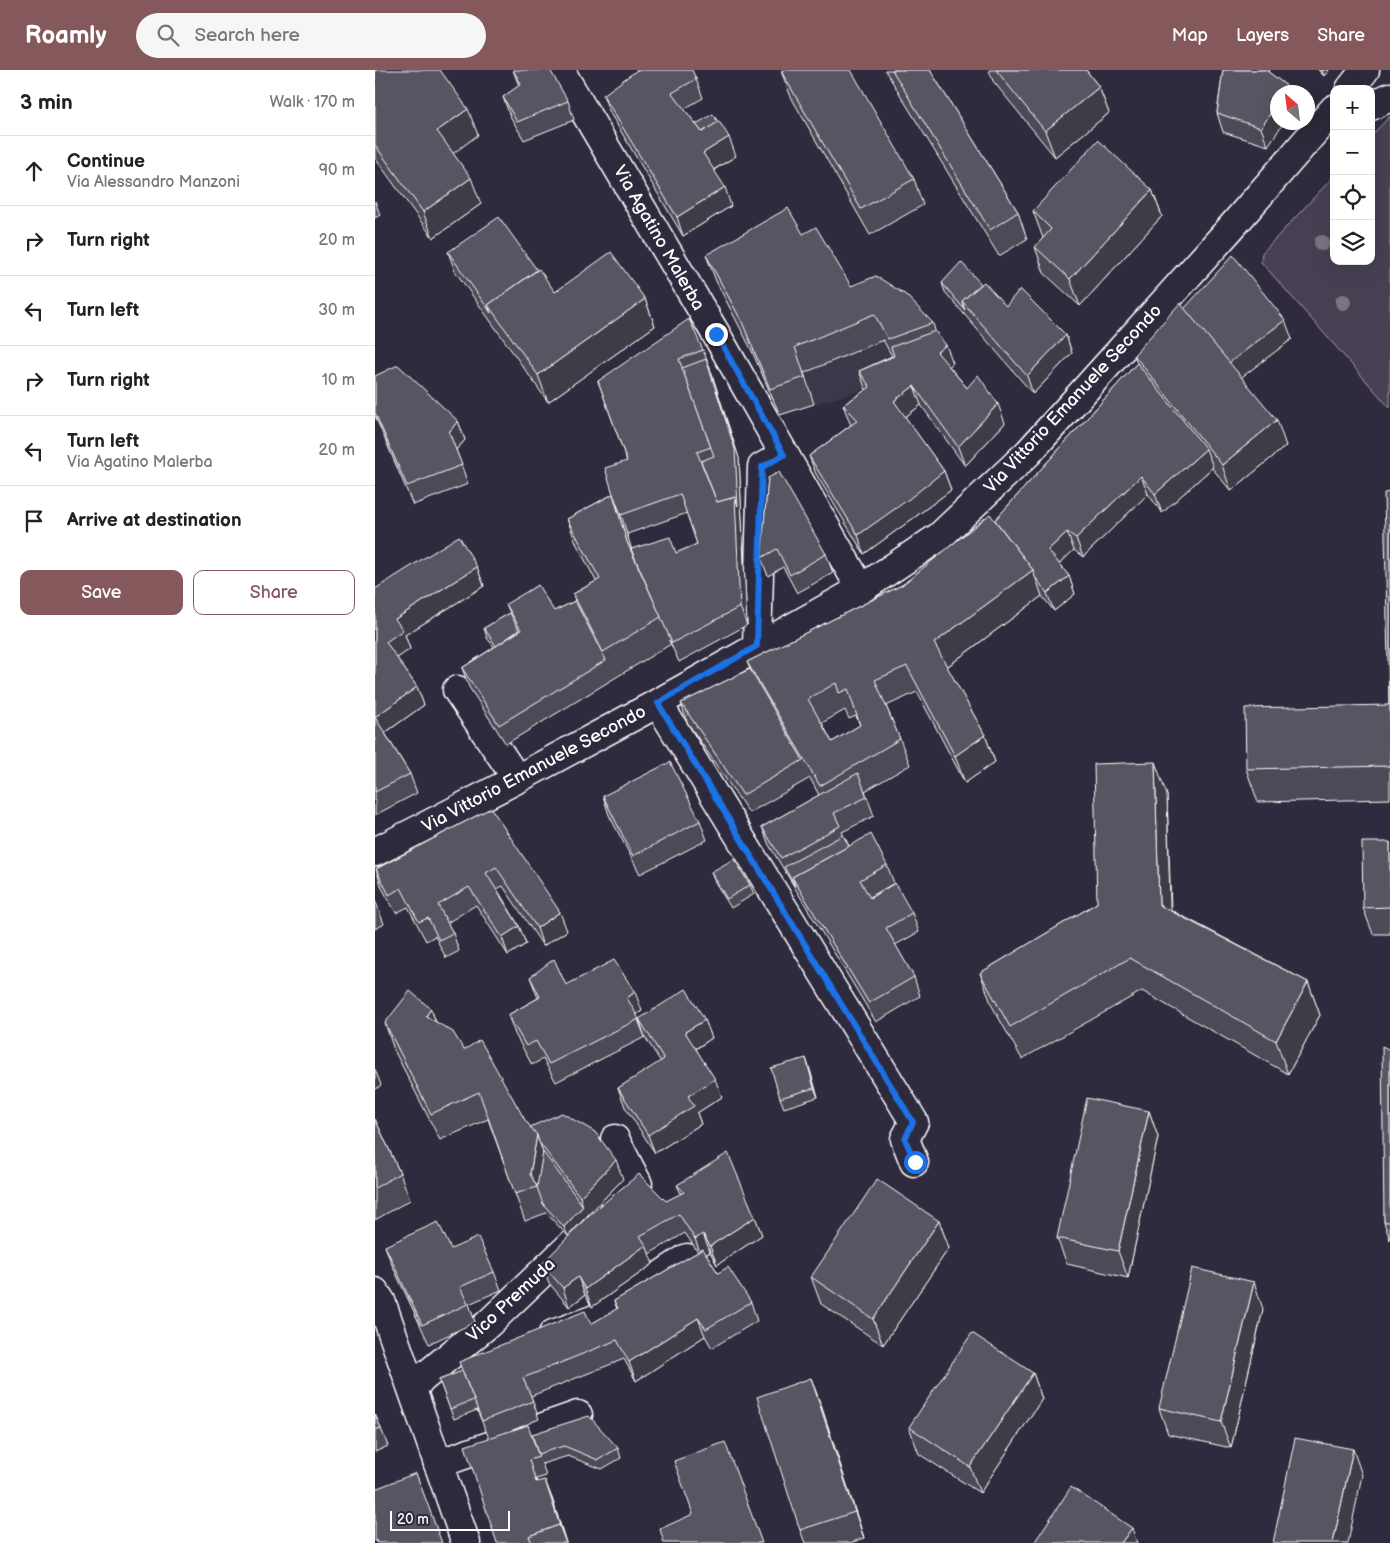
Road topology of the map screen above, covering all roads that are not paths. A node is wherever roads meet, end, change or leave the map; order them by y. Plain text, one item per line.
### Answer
1 (560, 70) edge
2 (1365, 70) edge
3 (1354, 85) edge
4 (1390, 97) edge
5 (1375, 104) edge
6 (1324, 128) edge
7 (784, 455) junction
8 (861, 589) junction
9 (757, 646) junction
10 (457, 690) dead end
11 (658, 703) junction
12 (517, 779) junction
13 (375, 852) edge
14 (615, 1139) dead end
15 (915, 1162) dead end
16 (687, 1258) edge
17 (375, 1292) edge
18 (531, 1343) edge
19 (485, 1360) edge
20 (412, 1388) junction
21 (579, 1415) dead end
22 (438, 1464) junction
23 (467, 1543) edge

1 - 7 street, Via Agatino Malerba
2 - 3 street
4 - 5 street
6 - 8 street, Via Vittorio Emanuele Secondo
7 - 8 street, Via Agatino Malerba
7 - 9 street
8 - 9 street, Via Vittorio Emanuele Secondo
9 - 11 street, Via Vittorio Emanuele Secondo
10 - 12 street
11 - 12 street, Via Vittorio Emanuele Secondo
11 - 15 street
12 - 13 street, Via Vittorio Emanuele Secondo
14 - 20 street, Vico Premuda
16 - 18 street
17 - 20 street
19 - 20 street
20 - 22 street
21 - 22 street
22 - 23 street

